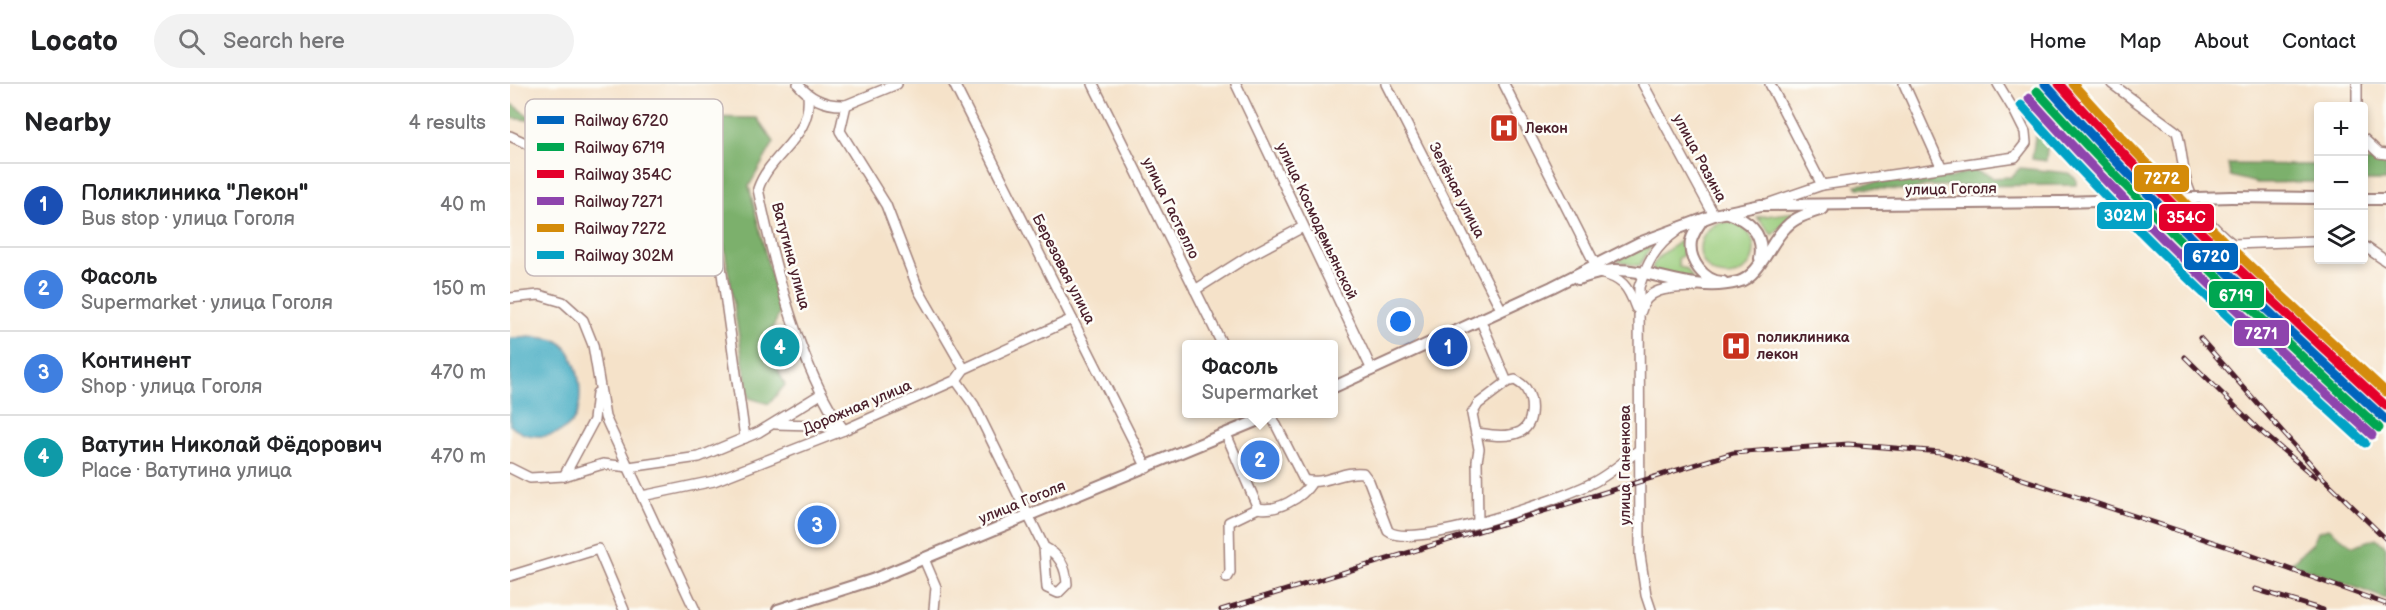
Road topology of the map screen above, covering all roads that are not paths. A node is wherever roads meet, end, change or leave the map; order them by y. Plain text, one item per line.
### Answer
1 (798, 84) edge
2 (897, 84) edge
3 (954, 84) edge
4 (1093, 84) edge
5 (1236, 84) edge
6 (1386, 84) edge
7 (1504, 84) edge
8 (1643, 84) edge
9 (1770, 84) edge
10 (1904, 84) edge
11 (1998, 84) edge
12 (2112, 84) edge
13 (2357, 84) edge
14 (808, 96) junction
15 (2357, 102) edge
16 (846, 105) junction
17 (510, 136) edge
18 (525, 143) edge
19 (2368, 143) edge
20 (2386, 154) edge
21 (1941, 166) junction
22 (1822, 185) junction
23 (2314, 198) edge
24 (2368, 199) edge
25 (2386, 199) edge
26 (1761, 205) junction
27 (1840, 206) junction
28 (1726, 212) junction
29 (1714, 215) junction
30 (1702, 220) junction
31 (1686, 225) junction
32 (1303, 227) junction
33 (2314, 241) edge
34 (2368, 249) edge
35 (2386, 261) edge
36 (1596, 268) junction
37 (1756, 268) junction
38 (1643, 274) junction
39 (722, 276) edge
40 (1739, 282) junction
41 (1717, 285) junction
42 (1195, 290) junction
43 (510, 298) edge
44 (1501, 309) junction
45 (1480, 319) junction
46 (1640, 319) junction
47 (1072, 320) junction
48 (1220, 340) edge
49 (964, 369) junction
50 (1372, 370) junction
51 (956, 380) junction
52 (598, 381) junction
53 (1507, 382) junction
54 (1338, 385) edge
55 (821, 394) junction
56 (1254, 418) edge
57 (1274, 418) edge
58 (774, 424) junction
59 (844, 430) junction
60 (1477, 433) junction
61 (1226, 434) junction
62 (745, 438) junction
63 (1640, 450) junction
64 (629, 467) junction
65 (510, 468) edge
66 (1147, 468) junction
67 (564, 476) junction
68 (510, 478) edge
69 (530, 478) junction
70 (1312, 482) junction
71 (642, 496) junction
72 (1258, 508) junction
73 (1030, 515) junction
74 (1478, 522) junction
75 (1044, 546) junction
76 (924, 559) junction
77 (510, 576) edge
78 (1227, 578) dead end
79 (805, 606) edge
80 (624, 610) edge
81 (695, 610) edge
82 (778, 610) edge
83 (934, 610) edge
84 (1651, 610) edge

1 - 14 street
2 - 16 street
3 - 47 street, Березовая улица
4 - 42 street, улица Гастелло
5 - 32 street, улица Космодемьянской
6 - 44 street, Зелёная улица
7 - 36 street
8 - 29 street, улица Разина
9 - 22 street
10 - 21 street
11 - 21 street
12 - 33 street
13 - 15 street
14 - 16 street
14 - 55 street, Ватутина улица
16 - 49 street
17 - 18 street
19 - 20 street
21 - 22 street
22 - 26 street
23 - 27 main road, улица Гоголя, bridge
24 - 25 main road
26 - 27 main road
26 - 28 main road
27 - 37 main road
28 - 29 main road
28 - 37 main road
29 - 30 main road
30 - 31 main road
30 - 40 main road
31 - 36 main road
31 - 38 street
32 - 42 street
32 - 50 street, улица Космодемьянской
34 - 35 street
36 - 38 main road
36 - 44 main road
36 - 46 street
37 - 40 main road
38 - 41 main road
38 - 46 street, улица Ганенкова
39 - 62 street
40 - 41 main road
41 - 46 street
42 - 48 street, улица Гастелло
43 - 52 street
44 - 45 main road
45 - 50 main road
45 - 53 street
46 - 63 street, улица Ганенкова
47 - 49 street, Дорожная улица
47 - 66 street, Березовая улица
49 - 51 street, Дорожная улица
50 - 54 main road
51 - 59 street, Дорожная улица
51 - 73 street
52 - 64 street
52 - 67 street
53 - 60 street
53 - 60 street
55 - 58 street
55 - 59 street, Ватутина улица
56 - 61 main road, улица Гоголя
57 - 70 street
58 - 59 street
58 - 62 street
59 - 71 street, Дорожная улица
60 - 74 street
61 - 66 main road, улица Гоголя
61 - 72 street
62 - 64 street
63 - 74 street
63 - 84 street, улица Ганенкова
64 - 67 street
64 - 71 street
65 - 69 street
66 - 73 main road, улица Гоголя
67 - 69 street
68 - 69 street
70 - 72 street
70 - 74 street
71 - 81 street
72 - 78 street
73 - 75 street
73 - 76 main road, улица Гоголя
75 - 75 street
76 - 79 main road, улица Гоголя
76 - 83 street
77 - 80 street
79 - 82 main road, улица Гоголя

